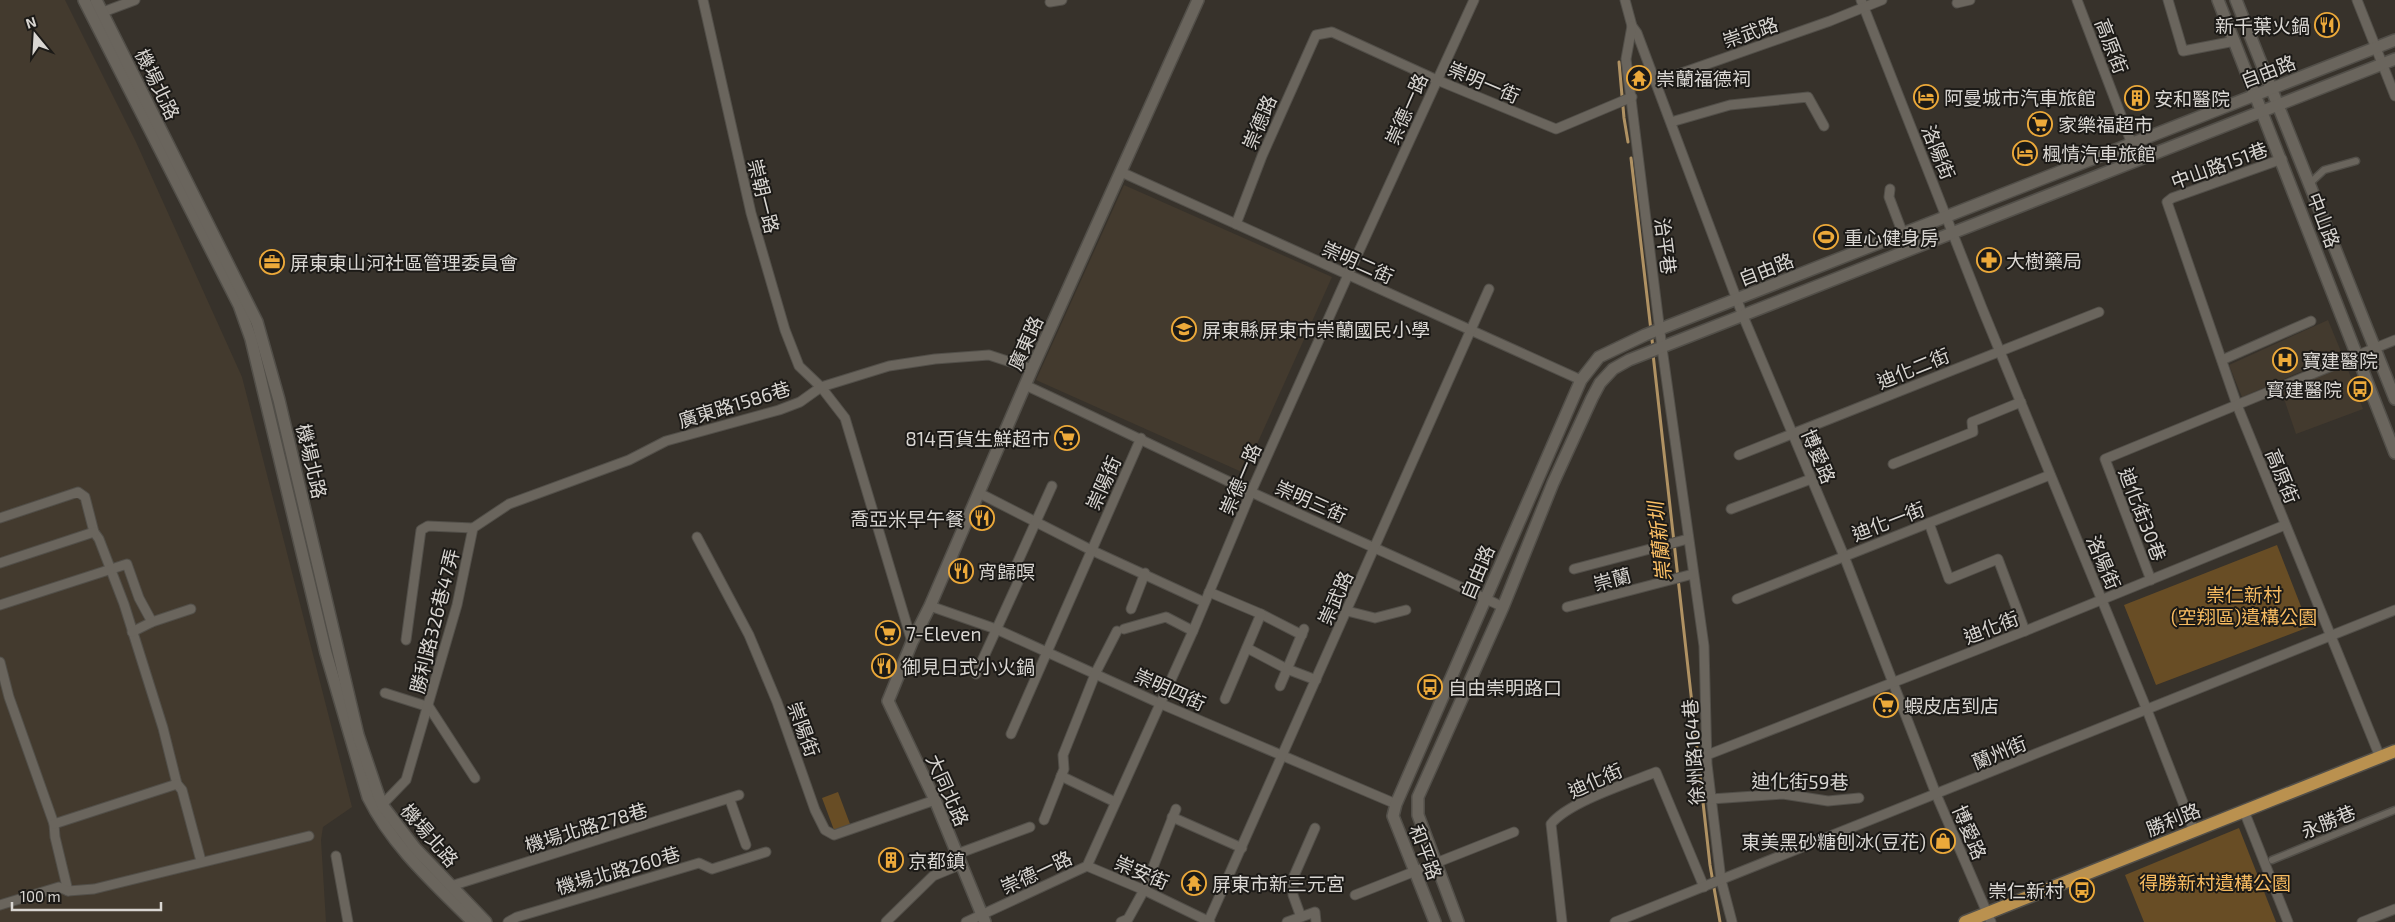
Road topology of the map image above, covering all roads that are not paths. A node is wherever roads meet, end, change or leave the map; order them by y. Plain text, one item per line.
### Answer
1 (84, 0) edge
2 (96, 0) edge
3 (135, 0) edge
4 (703, 0) edge
5 (1062, 0) edge
6 (1198, 0) edge
7 (1474, 0) edge
8 (1625, 0) edge
9 (1882, 0) edge
10 (1970, 0) edge
11 (2077, 0) edge
12 (2168, 0) edge
13 (2218, 0) edge
14 (2236, 0) edge
15 (2357, 0) edge
16 (1050, 2) dead end
17 (1958, 3) dead end
18 (1862, 4) edge
19 (103, 12) junction
20 (1632, 26) junction
21 (1316, 35) joint
22 (2395, 40) edge
23 (2235, 41) junction
24 (2376, 47) junction
25 (2395, 59) edge
26 (2382, 64) junction
27 (1437, 80) junction
28 (1656, 82) junction
29 (2271, 88) junction
30 (2256, 94) junction
31 (2395, 96) edge
32 (1629, 98) junction
33 (2278, 105) junction
34 (2263, 111) junction
35 (1671, 122) junction
36 (1824, 126) dead end
37 (2132, 144) junction
38 (2282, 159) junction
39 (2138, 160) junction
40 (2356, 161) dead end
41 (1121, 172) junction
42 (2309, 184) junction
43 (1890, 189) dead end
44 (2167, 202) joint
45 (1947, 216) junction
46 (1236, 224) junction
47 (1954, 233) junction
48 (1903, 234) junction
49 (1348, 275) junction
50 (1490, 289) dead end
51 (1736, 299) junction
52 (2098, 312) dead end
53 (1743, 316) junction
54 (2311, 321) dead end
55 (1471, 331) junction
56 (1653, 332) junction
57 (2395, 340) edge
58 (2375, 348) junction
59 (1655, 350) junction
60 (2000, 351) junction
61 (2357, 356) junction
62 (2222, 360) junction
63 (1032, 369) junction
64 (1581, 380) junction
65 (1025, 385) junction
66 (821, 387) junction
67 (2395, 399) edge
68 (2021, 402) junction
69 (2237, 405) junction
70 (1792, 434) junction
71 (1142, 438) junction
72 (2395, 452) edge
73 (1739, 455) dead end
74 (1893, 464) dead end
75 (2050, 474) junction
76 (1811, 480) junction
77 (568, 483) joint
78 (1052, 486) dead end
79 (979, 492) junction
80 (1251, 492) junction
81 (1731, 509) dead end
82 (0, 518) edge
83 (1036, 522) junction
84 (1929, 523) junction
85 (2285, 525) junction
86 (473, 528) junction
87 (94, 532) junction
88 (697, 537) dead end
89 (1684, 540) junction
90 (1375, 547) junction
91 (1091, 550) junction
92 (1844, 556) junction
93 (0, 563) edge
94 (1015, 568) dead end
95 (1574, 569) dead end
96 (109, 570) junction
97 (1145, 573) junction
98 (1693, 574) junction
99 (2151, 580) junction
100 (1018, 582) dead end
101 (1209, 592) junction
102 (139, 598) junction
103 (1486, 598) junction
104 (1737, 598) dead end
105 (2102, 600) junction
106 (1204, 602) junction
107 (124, 604) junction
108 (0, 605) edge
109 (930, 606) junction
110 (1503, 607) junction
111 (1567, 607) dead end
112 (191, 609) dead end
113 (1131, 609) dead end
114 (1406, 610) dead end
115 (2395, 610) edge
116 (1347, 611) junction
117 (1262, 614) junction
118 (152, 622) junction
119 (996, 629) junction
120 (1193, 631) junction
121 (2025, 631) junction
122 (132, 632) junction
123 (2332, 635) junction
124 (406, 640) dead end
125 (912, 642) junction
126 (1247, 648) junction
127 (1047, 652) junction
128 (0, 662) edge
129 (1287, 669) junction
130 (1096, 672) junction
131 (976, 674) dead end
132 (1316, 680) junction
133 (1894, 682) junction
134 (1280, 686) dead end
135 (385, 694) dead end
136 (1225, 699) dead end
137 (888, 701) joint
138 (1160, 703) junction
139 (429, 707) junction
140 (2147, 710) junction
141 (1011, 734) dead end
142 (2395, 751) edge
143 (1284, 756) junction
144 (1707, 756) junction
145 (2380, 757) junction
146 (1061, 776) junction
147 (475, 778) dead end
148 (177, 784) junction
149 (1936, 794) junction
150 (739, 796) dead end
151 (1418, 797) joint
152 (1859, 798) dead end
153 (1398, 799) junction
154 (1712, 799) junction
155 (730, 800) junction
156 (935, 800) junction
157 (1115, 802) junction
158 (379, 808) junction
159 (2395, 810) edge
160 (2244, 811) junction
161 (1044, 820) dead end
162 (54, 824) junction
163 (1030, 827) dead end
164 (1314, 828) dead end
165 (2194, 831) junction
166 (1514, 832) dead end
167 (309, 836) dead end
168 (746, 845) dead end
169 (1242, 848) junction
170 (766, 852) dead end
171 (336, 856) dead end
172 (959, 859) junction
173 (2272, 860) dead end
174 (201, 861) junction
175 (1435, 863) junction
176 (1087, 866) junction
177 (1414, 872) junction
178 (1713, 883) junction
179 (451, 886) junction
180 (1144, 890) junction
181 (68, 891) junction
182 (1355, 895) dead end
183 (0, 905) edge
184 (2395, 909) edge
185 (1300, 917) junction
186 (984, 918) edge
187 (1989, 918) edge
188 (1210, 921) edge
189 (348, 922) edge
190 (473, 922) edge
191 (486, 922) edge
192 (508, 922) edge
193 (886, 922) edge
194 (966, 922) edge
195 (1121, 922) edge
196 (1287, 922) edge
197 (1316, 922) edge
198 (1435, 922) edge
199 (1458, 922) edge
200 (1562, 922) edge
201 (1615, 922) edge
202 (1732, 922) edge
203 (1966, 922) edge
204 (2288, 922) edge
205 (2362, 922) edge

1 - 158 street, 機場北路
2 - 19 street, 機場北路
3 - 19 street
4 - 66 street, 崇朝一路
5 - 16 street
6 - 41 street, 廣東路
7 - 27 street, 崇德一路
8 - 20 street, 博愛路
9 - 18 street, 崇武路
10 - 17 street
11 - 37 street, 高原街
12 - 23 street
13 - 23 street, 中山路
14 - 29 street, 中山路
15 - 24 street
18 - 28 street, 崇武路
18 - 45 street, 洛陽街
19 - 158 street, 機場北路
20 - 28 street, 博愛路
20 - 32 street, 治平巷
21 - 27 street, 崇明一街
21 - 46 street, 崇德路
22 - 24 street, 自由路
23 - 30 street, 中山路
24 - 26 street
24 - 29 street, 自由路
25 - 26 street, 自由路
26 - 31 street
26 - 33 street, 自由路
27 - 32 street, 崇明一街
27 - 49 street, 崇德一路
28 - 35 street, 博愛路
29 - 30 street, 自由路
29 - 33 street, 中山路
30 - 34 street, 中山路
30 - 37 street, 自由路
32 - 56 street, 治平巷
33 - 34 street, 自由路
33 - 42 street, 中山路
34 - 38 street, 中山路
34 - 39 street, 自由路
35 - 36 street
35 - 51 street, 博愛路
37 - 39 street, 高原街
37 - 45 street, 自由路
38 - 44 street, 中山路151巷
38 - 61 street, 中山路
39 - 47 street, 自由路
40 - 42 street
41 - 46 street, 崇明二街
41 - 63 street, 廣東路
42 - 58 street, 中山路
43 - 48 street
44 - 62 street, 高原街
45 - 47 street, 洛陽街
45 - 48 street, 自由路
46 - 49 street, 崇明二街
47 - 53 street, 自由路
47 - 60 street, 洛陽街
48 - 51 street, 自由路
49 - 55 street, 崇明二街
49 - 80 street, 崇德一路
50 - 55 street, 崇武路
51 - 53 street, 博愛路
51 - 56 street, 自由路
52 - 60 street, 迪化二街
53 - 59 street, 自由路
53 - 70 street, 博愛路
54 - 62 street
55 - 64 street, 崇明二街
55 - 90 street, 崇武路
56 - 59 street, 治平巷
56 - 64 street, 自由路
57 - 58 street
58 - 61 street
58 - 67 street, 中山路
59 - 89 street, 治平巷
59 - 110 street, 自由路
60 - 68 street, 洛陽街
60 - 70 street, 迪化二街
61 - 69 street
61 - 72 street, 中山路
62 - 69 street, 高原街
63 - 65 street, 廣東路
63 - 66 street, 廣東路1586巷
64 - 103 street, 自由路
65 - 71 street, 崇明三街
65 - 79 street, 廣東路
66 - 77 street, 廣東路1586巷
66 - 125 street
68 - 74 street
68 - 75 street, 洛陽街
69 - 85 street, 高原街
69 - 99 street, 迪化街30巷
70 - 73 street, 迪化二街
70 - 76 street, 博愛路
71 - 80 street, 崇明三街
71 - 91 street, 崇陽街
75 - 84 street, 迪化一街
75 - 105 street, 洛陽街
76 - 81 street
76 - 92 street, 博愛路
77 - 86 street, 勝利路326巷47弄
78 - 83 street
79 - 83 street
79 - 109 street, 廣東路
80 - 90 street, 崇明三街
80 - 101 street, 崇德一路
82 - 87 street
83 - 91 street
83 - 94 street
84 - 92 street, 迪化一街
84 - 121 street
85 - 99 street, 迪化街
85 - 123 street, 高原街
86 - 124 street
86 - 139 street, 勝利路326巷47弄
87 - 93 street
87 - 96 street
88 - 156 street, 崇陽街
89 - 95 street, 崇蘭
89 - 98 street, 徐州路164巷
90 - 103 street, 崇明三街
90 - 116 street, 崇武路
91 - 97 street
91 - 127 street, 崇陽街
92 - 104 street, 迪化一街
92 - 133 street, 博愛路
96 - 102 street
96 - 107 street
96 - 108 street
97 - 106 street
97 - 113 street
98 - 111 street, 崇蘭
98 - 144 street, 徐州路164巷
99 - 105 street, 迪化街
100 - 119 street
101 - 106 street, 崇德一路
101 - 117 street
102 - 107 street
102 - 118 street
103 - 110 street, 崇明三街
103 - 153 street, 自由路
105 - 121 street, 迪化街
105 - 140 street, 洛陽街
106 - 120 street, 崇德一路
107 - 122 street
109 - 119 street, 崇明四街
109 - 125 street, 廣東路
110 - 151 street, 自由路
112 - 118 street
114 - 116 street
115 - 123 street, 蘭州街
116 - 132 street, 崇武路
117 - 126 street
117 - 129 street
118 - 122 street
119 - 127 street, 崇明四街
119 - 131 street
120 - 130 street
120 - 138 street, 崇德一路
121 - 133 street, 迪化街
122 - 148 street
123 - 140 street, 蘭州街
123 - 145 street, 高原街
125 - 137 street, 廣東路
126 - 129 street
126 - 136 street
127 - 130 street, 崇明四街
127 - 141 street, 崇陽街
128 - 162 street
129 - 132 street
129 - 134 street
130 - 138 street, 崇明四街
130 - 146 street
132 - 143 street, 崇武路
133 - 144 street, 迪化街
133 - 149 street, 博愛路
135 - 139 street
137 - 156 street, 大同北路
138 - 143 street, 崇明四街
138 - 157 street, 崇德一路
139 - 147 street
139 - 158 street, 勝利路326巷47弄
140 - 149 street, 蘭州街
140 - 165 street, 洛陽街
142 - 145 main road, 勝利路
143 - 153 street, 崇明四街
143 - 169 street, 崇武路
144 - 154 street, 徐州路164巷
145 - 160 main road, 勝利路
146 - 157 street
146 - 161 street
148 - 162 street
148 - 174 street
149 - 178 street, 蘭州街
149 - 187 street, 博愛路
150 - 155 street, 機場北路278巷
151 - 175 street, 和平路
152 - 154 street, 迪化街59巷
153 - 177 street, 和平路
154 - 178 street, 徐州路164巷
155 - 168 street
155 - 179 street, 機場北路278巷
156 - 172 street, 大同北路
157 - 176 street, 崇德一路
158 - 179 street, 機場北路
158 - 190 street, 機場北路
159 - 173 street, 永勝巷
160 - 165 main road, 勝利路
160 - 204 street
162 - 181 street
163 - 172 street
164 - 185 street
165 - 187 main road, 勝利路
166 - 175 street
167 - 174 street
169 - 180 street
169 - 188 street, 崇武路
170 - 192 street, 機場北路260巷
171 - 189 street
172 - 186 street, 大同北路
172 - 193 street
174 - 181 street
175 - 177 street
175 - 199 street, 和平路
176 - 180 street, 崇安街
176 - 186 street, 崇德一路
177 - 182 street
177 - 198 street, 和平路
178 - 200 street, 迪化街
178 - 201 street, 蘭州街
178 - 202 street
179 - 191 street, 機場北路
180 - 188 street, 崇安街
180 - 195 street
181 - 183 street
184 - 205 street
185 - 196 street
185 - 197 street
186 - 194 street, 崇德一路
187 - 203 main road, 勝利路

